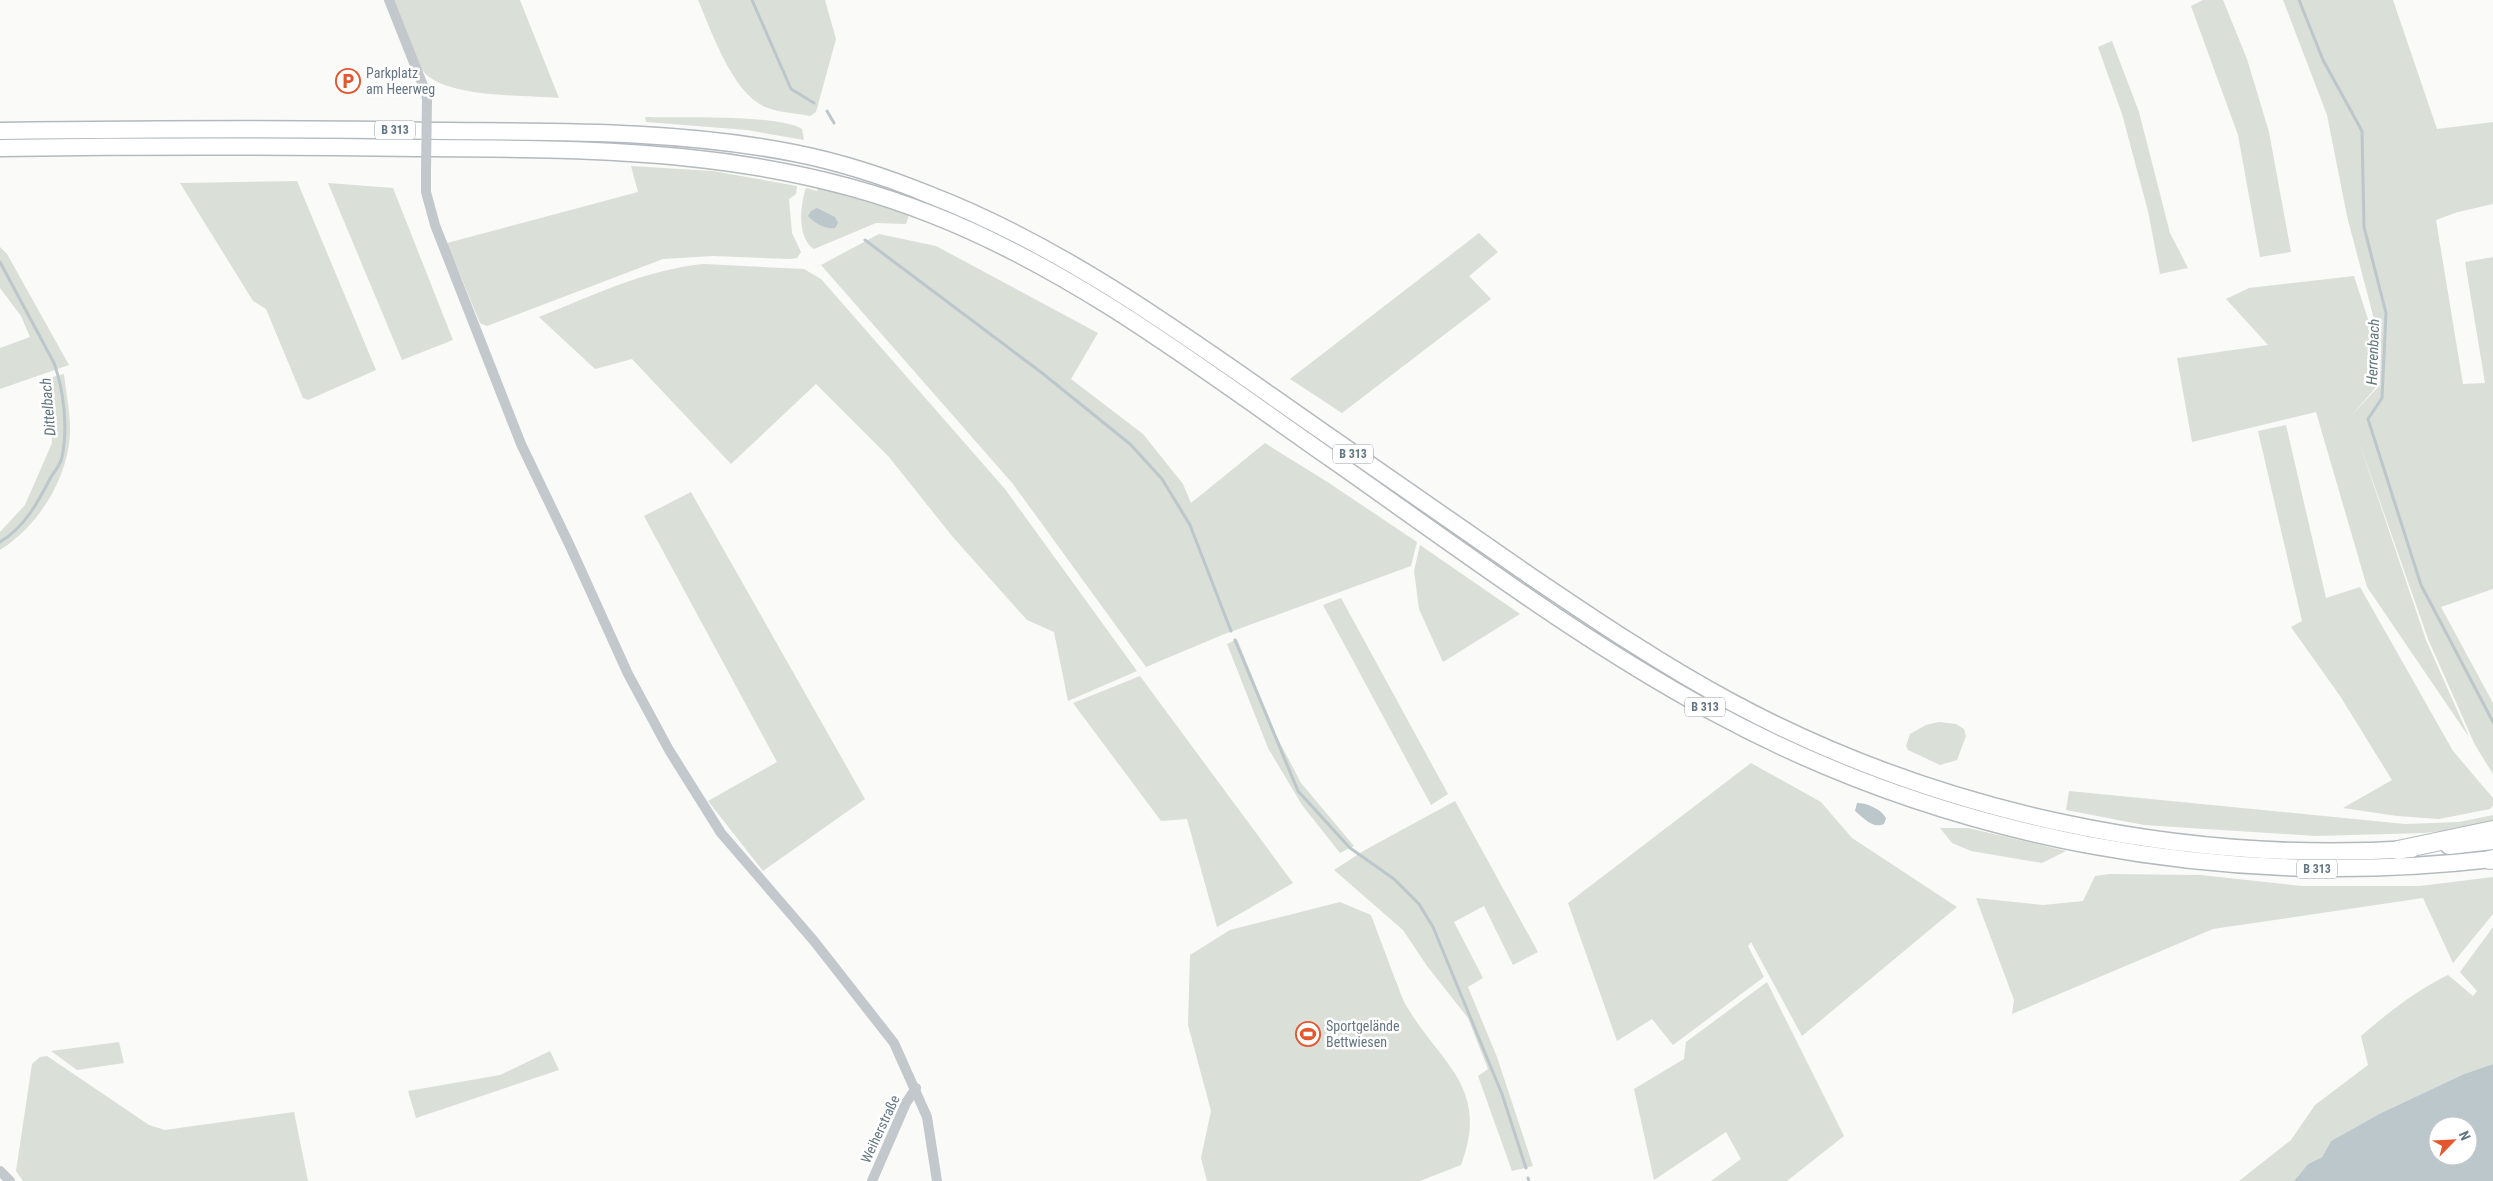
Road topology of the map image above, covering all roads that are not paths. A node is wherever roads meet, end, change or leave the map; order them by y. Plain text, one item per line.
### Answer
1 (389, 0) edge
2 (0, 131) edge
3 (0, 148) edge
4 (2493, 830) edge
5 (2493, 841) edge
6 (2398, 850) junction
7 (2492, 859) edge
8 (916, 1088) junction
9 (0, 1171) edge
10 (9, 1180) edge
11 (872, 1181) edge
12 (937, 1181) edge

1 - 8 street, bridge
2 - 6 highway, B 313
3 - 7 highway, B 313
4 - 6 highway
5 - 6 highway, B 313
8 - 11 street, Weiherstraße
8 - 12 street
9 - 10 street

